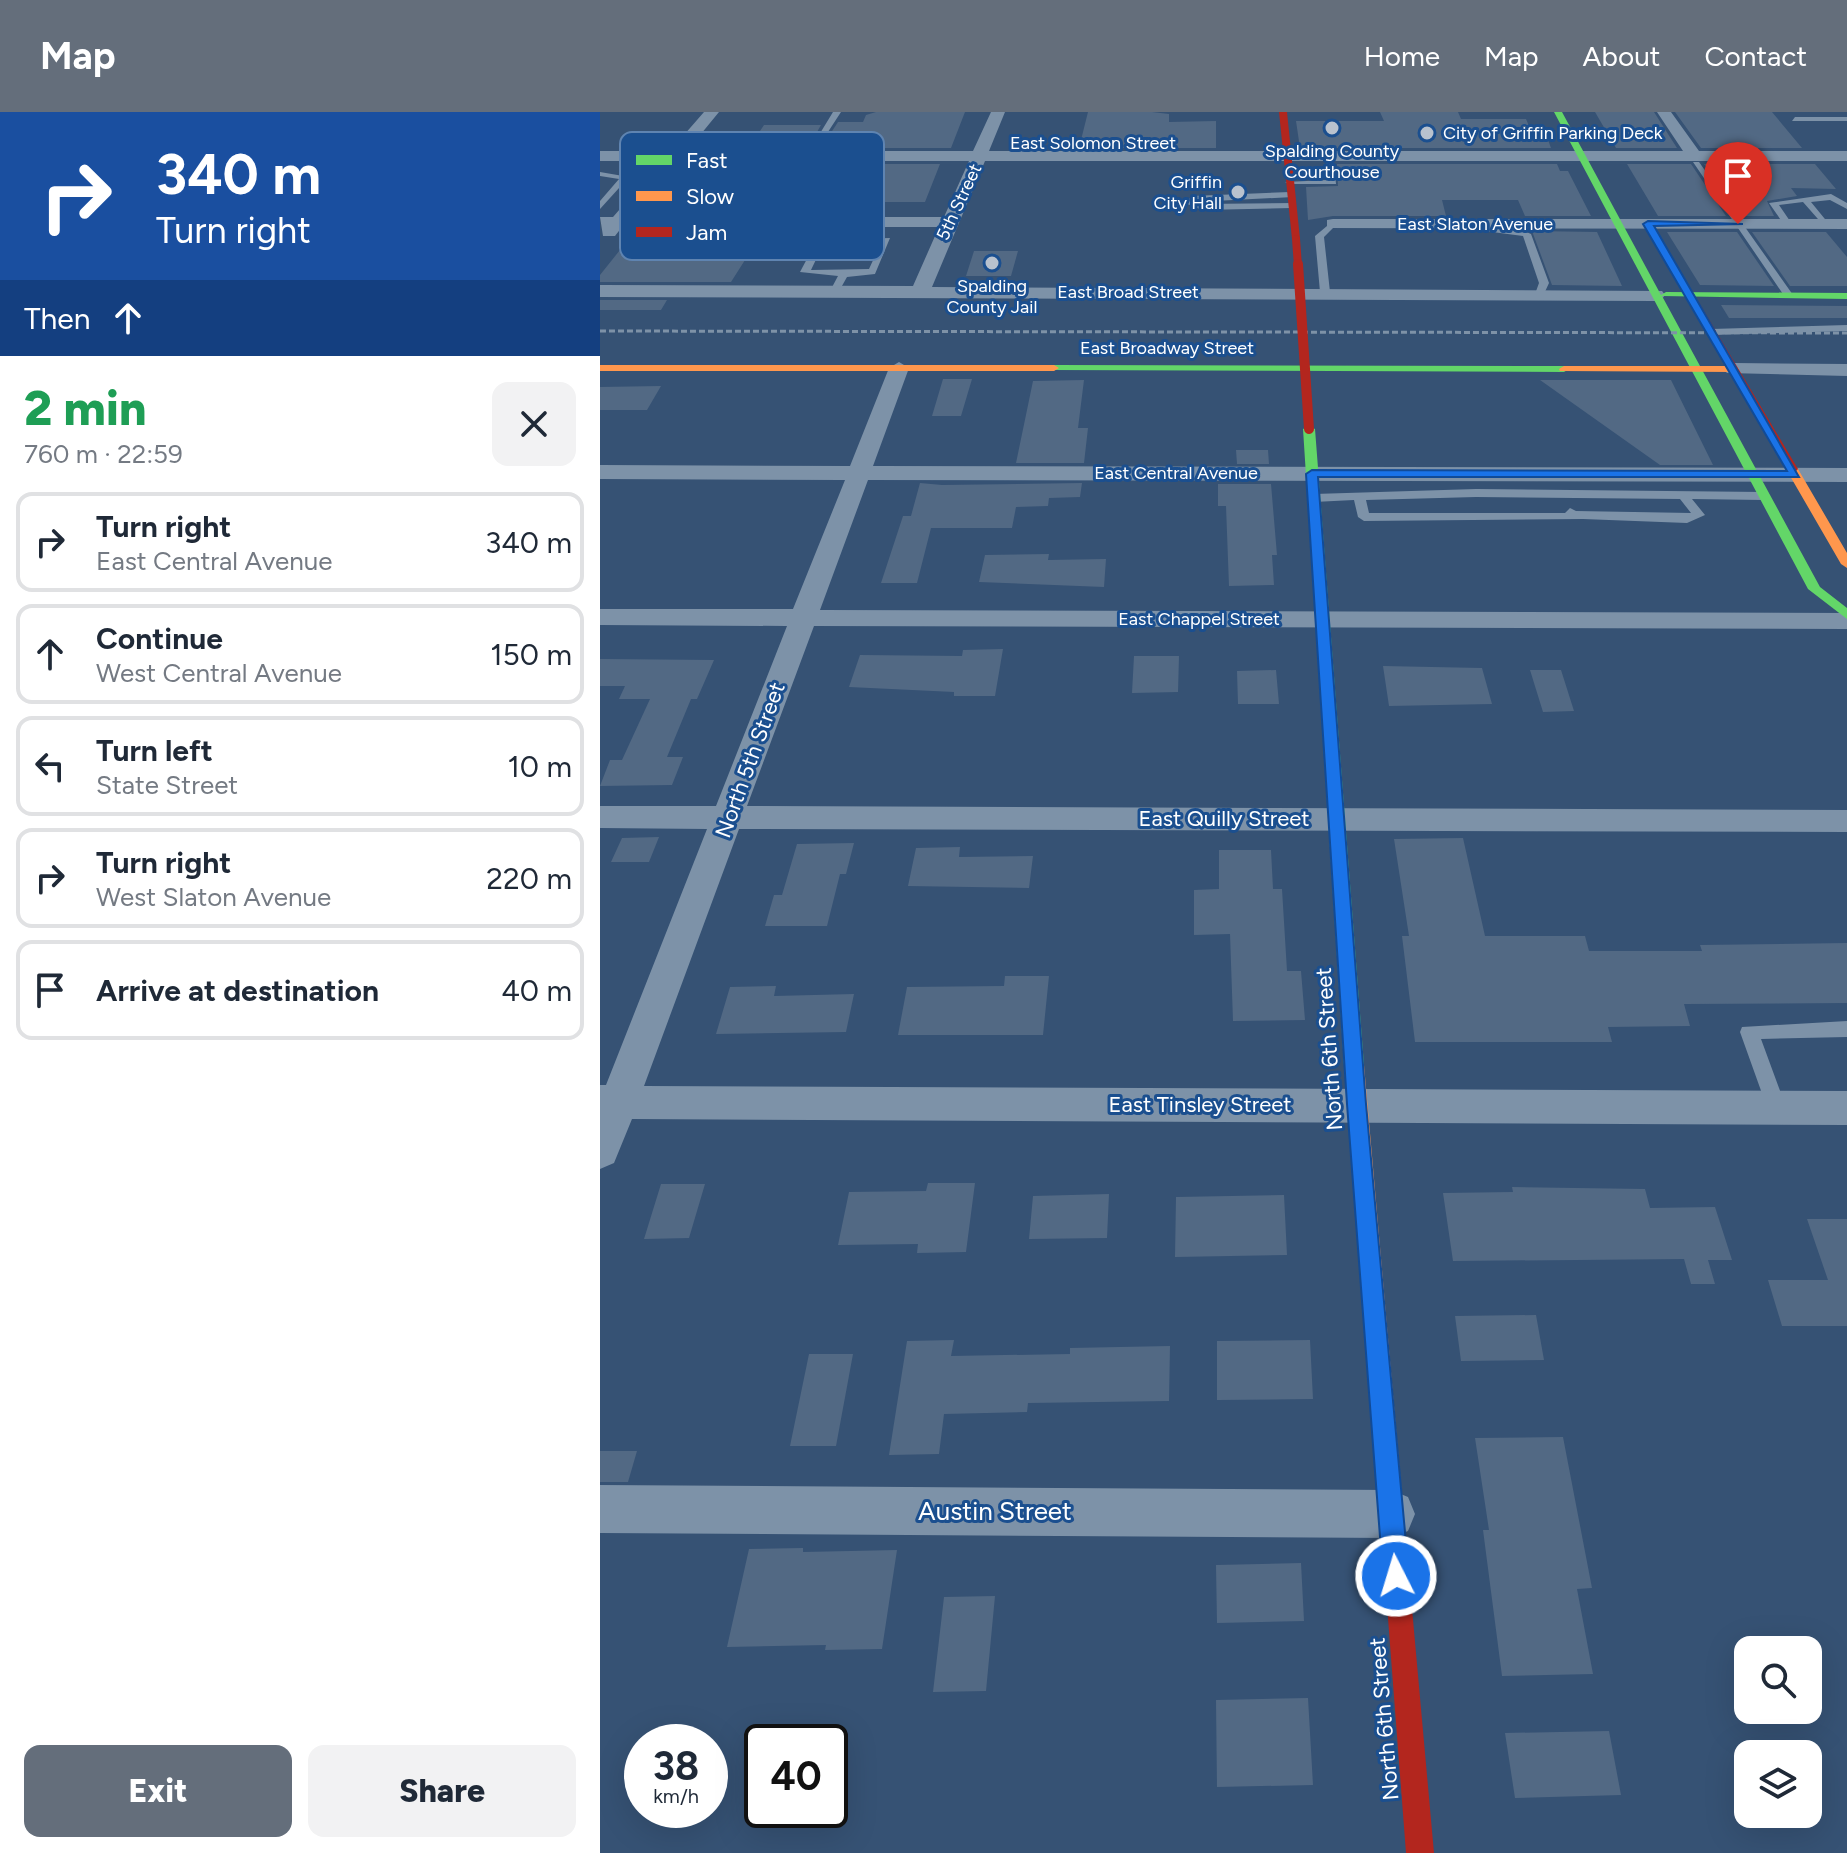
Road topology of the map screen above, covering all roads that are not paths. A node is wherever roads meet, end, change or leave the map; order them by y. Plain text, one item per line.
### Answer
1 (712, 112) edge
2 (837, 112) edge
3 (998, 112) edge
4 (1283, 112) edge
5 (1558, 112) edge
6 (1664, 112) edge
7 (1795, 119) dead end
8 (1847, 119) edge
9 (696, 132) edge
10 (824, 132) edge
11 (1596, 134) dead end
12 (600, 156) edge
13 (1847, 156) edge
14 (620, 157) edge
15 (884, 157) edge
16 (979, 159) junction
17 (1583, 160) junction
18 (1695, 160) junction
19 (620, 161) edge
20 (600, 162) edge
21 (884, 162) edge
22 (1613, 164) junction
23 (1847, 164) edge
24 (600, 174) edge
25 (620, 175) edge
26 (1289, 180) junction
27 (600, 184) edge
28 (620, 184) joint
29 (1633, 198) dead end
30 (1806, 201) junction
31 (600, 206) edge
32 (1847, 206) edge
33 (620, 215) edge
34 (884, 222) edge
35 (948, 222) junction
36 (1333, 224) joint
37 (1617, 224) junction
38 (1648, 224) junction
39 (1738, 224) junction
40 (1788, 224) junction
41 (1825, 224) junction
42 (1847, 224) edge
43 (605, 230) edge
44 (1481, 230) dead end
45 (811, 260) edge
46 (878, 260) edge
47 (844, 274) junction
48 (600, 291) edge
49 (835, 291) junction
50 (920, 292) junction
51 (1325, 292) junction
52 (1540, 294) junction
53 (1655, 295) junction
54 (1690, 295) junction
55 (1788, 295) junction
56 (1847, 296) edge
57 (1847, 328) edge
58 (1711, 332) junction
59 (600, 368) edge
60 (899, 368) junction
61 (1694, 369) junction
62 (1734, 369) junction
63 (1847, 370) edge
64 (600, 472) edge
65 (859, 472) junction
66 (1312, 474) junction
67 (1751, 474) junction
68 (1795, 475) junction
69 (1847, 475) edge
70 (1565, 494) junction
71 (1683, 495) junction
72 (1763, 496) junction
73 (1314, 498) junction
74 (1359, 498) junction
75 (1578, 517) junction
76 (1847, 564) edge
77 (600, 617) edge
78 (803, 617) junction
79 (1847, 618) edge
80 (1322, 620) junction
81 (600, 817) edge
82 (728, 818) junction
83 (1337, 818) junction
84 (1847, 821) edge
85 (1847, 1029) edge
86 (610, 1102) edge
87 (1357, 1104) junction
88 (1776, 1107) junction
89 (1847, 1108) edge
90 (600, 1151) edge
91 (600, 1509) edge
92 (1391, 1514) junction
93 (1420, 1853) edge

1 - 9 street
2 - 10 lane
3 - 16 street, 5th Street
4 - 26 main road, North 6th Street
5 - 17 main road
6 - 18 street
7 - 8 lane
11 - 22 main road
12 - 14 street, East Solomon Street
13 - 18 street
15 - 16 street, East Solomon Street
16 - 21 street, East Solomon Street
16 - 26 street, East Solomon Street
16 - 35 street, 5th Street
17 - 22 street
17 - 26 street, East Solomon Street
17 - 26 street, East Solomon Street
17 - 37 main road
18 - 22 street
18 - 23 street
18 - 39 lane
19 - 20 street, East Solomon Street
24 - 25 lane
26 - 26 lane
26 - 66 main road, North 6th Street, bridge
27 - 28 lane
28 - 31 lane
29 - 38 main road
30 - 32 lane
30 - 40 lane
30 - 41 lane
33 - 43 street
34 - 35 street
35 - 50 street, 5th Street
36 - 37 street, East Slaton Avenue
36 - 51 lane
37 - 38 street, East Slaton Avenue
37 - 53 main road
38 - 39 street, East Slaton Avenue
38 - 54 main road
39 - 40 street, East Slaton Avenue
39 - 55 lane
40 - 41 street, East Slaton Avenue
41 - 42 street, East Slaton Avenue
44 - 52 lane
45 - 47 lane
46 - 47 lane
47 - 49 lane
48 - 49 street, East Broad Street
49 - 50 street, East Broad Street
50 - 51 street, East Broad Street
51 - 52 street, East Broad Street
52 - 53 street, East Broad Street
53 - 54 main road
53 - 61 main road
54 - 55 main road
54 - 58 main road
55 - 56 main road
57 - 58 lane
58 - 62 main road
59 - 60 main road, East Broadway Street
60 - 61 main road, East Broadway Street
60 - 65 street, North 5th Street
61 - 62 main road, East Broadway Street
61 - 67 main road
62 - 63 street
62 - 68 main road
64 - 65 street, East Central Avenue
65 - 66 street, East Central Avenue
65 - 78 street, North 5th Street
66 - 67 street, East Central Avenue
66 - 73 main road, North 6th Street
67 - 68 street, East Central Avenue
67 - 72 main road
68 - 69 street, East Central Avenue
68 - 76 main road
70 - 71 lane
70 - 74 lane
70 - 75 lane
71 - 72 lane
71 - 75 lane
72 - 79 main road
73 - 74 lane
73 - 80 main road, North 6th Street
74 - 75 lane
77 - 78 street, East Chappel Street
78 - 80 street, East Chappel Street
78 - 82 street, North 5th Street
79 - 80 street, East Chappel Street
80 - 83 main road, North 6th Street
81 - 82 street, East Quilly Street
82 - 83 street, East Quilly Street
82 - 86 street, North 5th Street
83 - 84 street, East Quilly Street
83 - 87 main road, North 6th Street
85 - 88 lane
86 - 87 street, East Tinsley Street
86 - 90 street, North 5th Street
87 - 88 street, East Tinsley Street
87 - 92 main road, North 6th Street
88 - 89 street, East Tinsley Street
91 - 92 street, Austin Street
92 - 93 main road, North 6th Street

